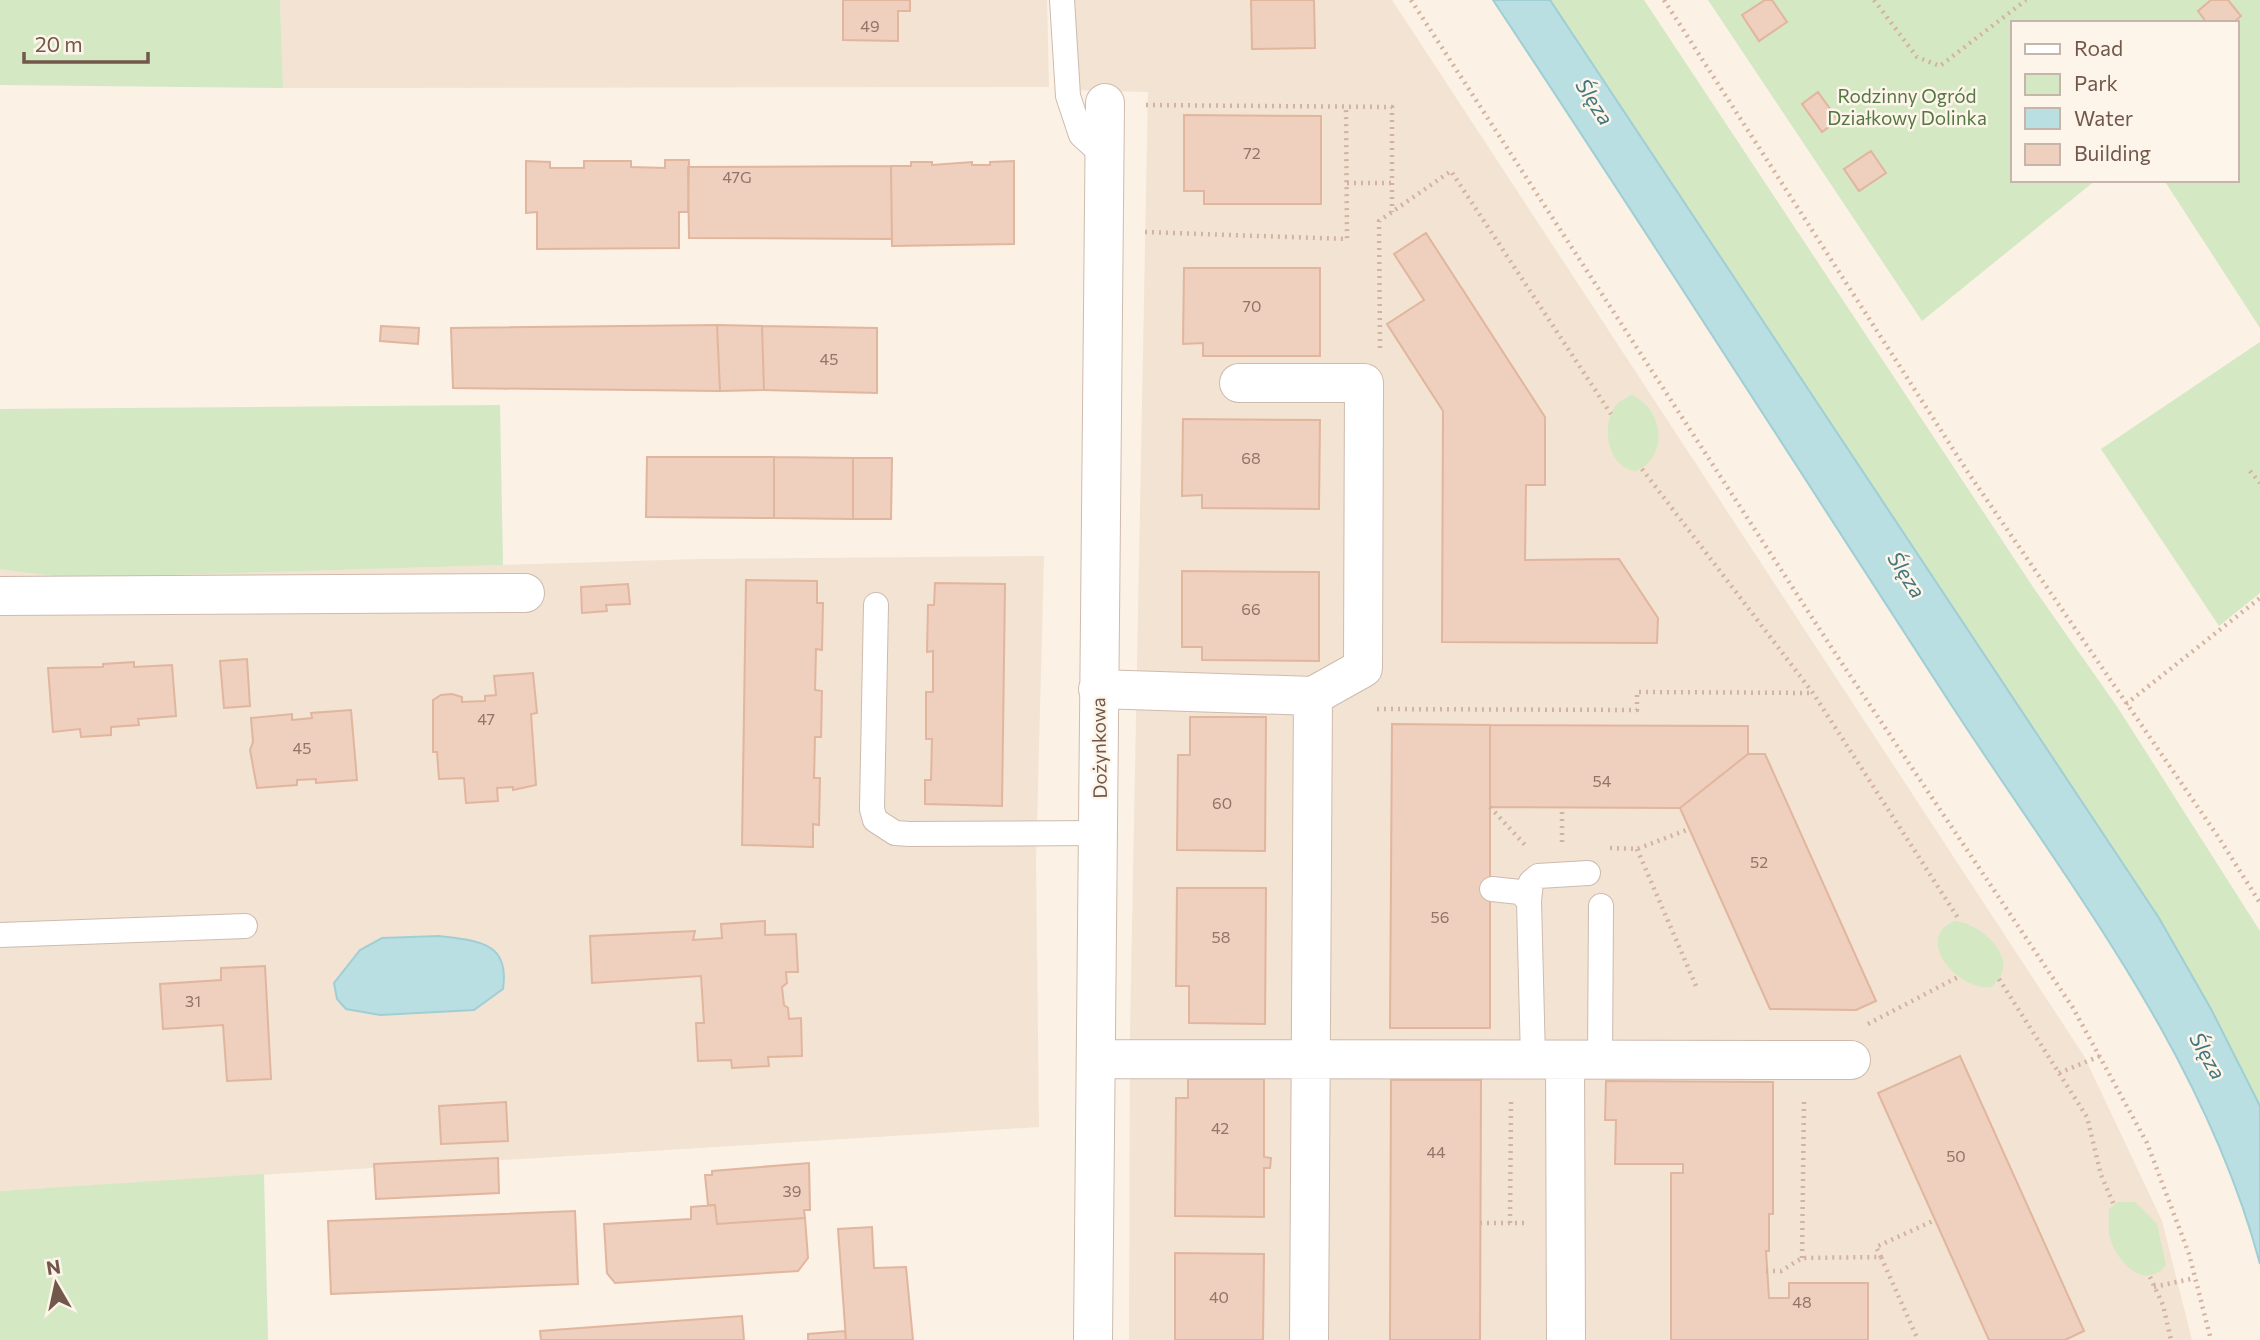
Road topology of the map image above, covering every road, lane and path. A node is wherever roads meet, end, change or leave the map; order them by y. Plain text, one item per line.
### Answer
1 (1062, 0) edge
2 (1411, 0) edge
3 (1664, 0) edge
4 (1874, 0) edge
5 (2026, 0) edge
6 (1105, 103) dead end
7 (1144, 105) dead end
8 (1346, 107) junction
9 (1104, 156) junction
10 (1347, 183) junction
11 (1392, 183) junction
12 (1392, 212) junction
13 (1145, 232) dead end
14 (1239, 383) dead end
15 (1364, 383) junction
16 (1611, 414) dead end
17 (1642, 469) dead end
18 (2250, 471) dead end
19 (2260, 484) edge
20 (525, 593) dead end
21 (0, 596) edge
22 (2260, 598) edge
23 (876, 605) dead end
24 (1098, 689) junction
25 (1813, 694) junction
26 (1313, 702) junction
27 (2126, 704) junction
28 (1562, 808) dead end
29 (1100, 833) junction
30 (1562, 846) dead end
31 (1637, 849) dead end
32 (1588, 873) dead end
33 (1492, 889) dead end
34 (1529, 901) junction
35 (2260, 903) edge
36 (1601, 906) dead end
37 (1960, 921) dead end
38 (245, 926) dead end
39 (0, 935) edge
40 (1999, 979) dead end
41 (1696, 986) dead end
42 (2100, 1056) junction
43 (1313, 1057) junction
44 (1097, 1059) junction
45 (1552, 1059) junction
46 (1804, 1060) junction
47 (1851, 1060) dead end
48 (2059, 1073) junction
49 (2114, 1205) dead end
50 (1936, 1220) dead end
51 (1510, 1223) dead end
52 (1881, 1257) junction
53 (1802, 1258) junction
54 (1766, 1271) dead end
55 (2150, 1278) dead end
56 (2195, 1278) junction
57 (2154, 1287) junction
58 (1093, 1340) edge
59 (1310, 1340) edge
60 (1566, 1340) edge
61 (1918, 1340) edge
62 (2171, 1340) edge
63 (2211, 1340) edge

1 - 9 lane
2 - 42 path
3 - 27 path
4 - 5 path
6 - 9 street, Dożynkowa
7 - 8 path
8 - 10 path
8 - 11 path
9 - 24 street, Dożynkowa
10 - 11 path
10 - 13 path
11 - 12 path
12 - 15 path
12 - 16 path
14 - 15 street
15 - 26 street
17 - 25 path
18 - 19 path
20 - 21 street
22 - 27 path
23 - 29 lane
24 - 26 street
24 - 29 street, Dożynkowa
25 - 26 path
25 - 37 path
26 - 43 street
27 - 35 path
28 - 30 path
29 - 44 street, Dożynkowa
31 - 41 path
32 - 34 lane
33 - 34 lane
34 - 45 lane
36 - 45 lane
38 - 39 lane
40 - 48 path
42 - 48 path
42 - 56 path
43 - 44 street
43 - 45 street
43 - 59 street
44 - 58 street, Dożynkowa
45 - 46 street
45 - 51 path
45 - 60 street
46 - 47 street
46 - 53 path
48 - 49 path
50 - 52 path
52 - 53 path
52 - 61 path
53 - 54 path
55 - 57 path
56 - 57 path
56 - 63 path
57 - 62 path

